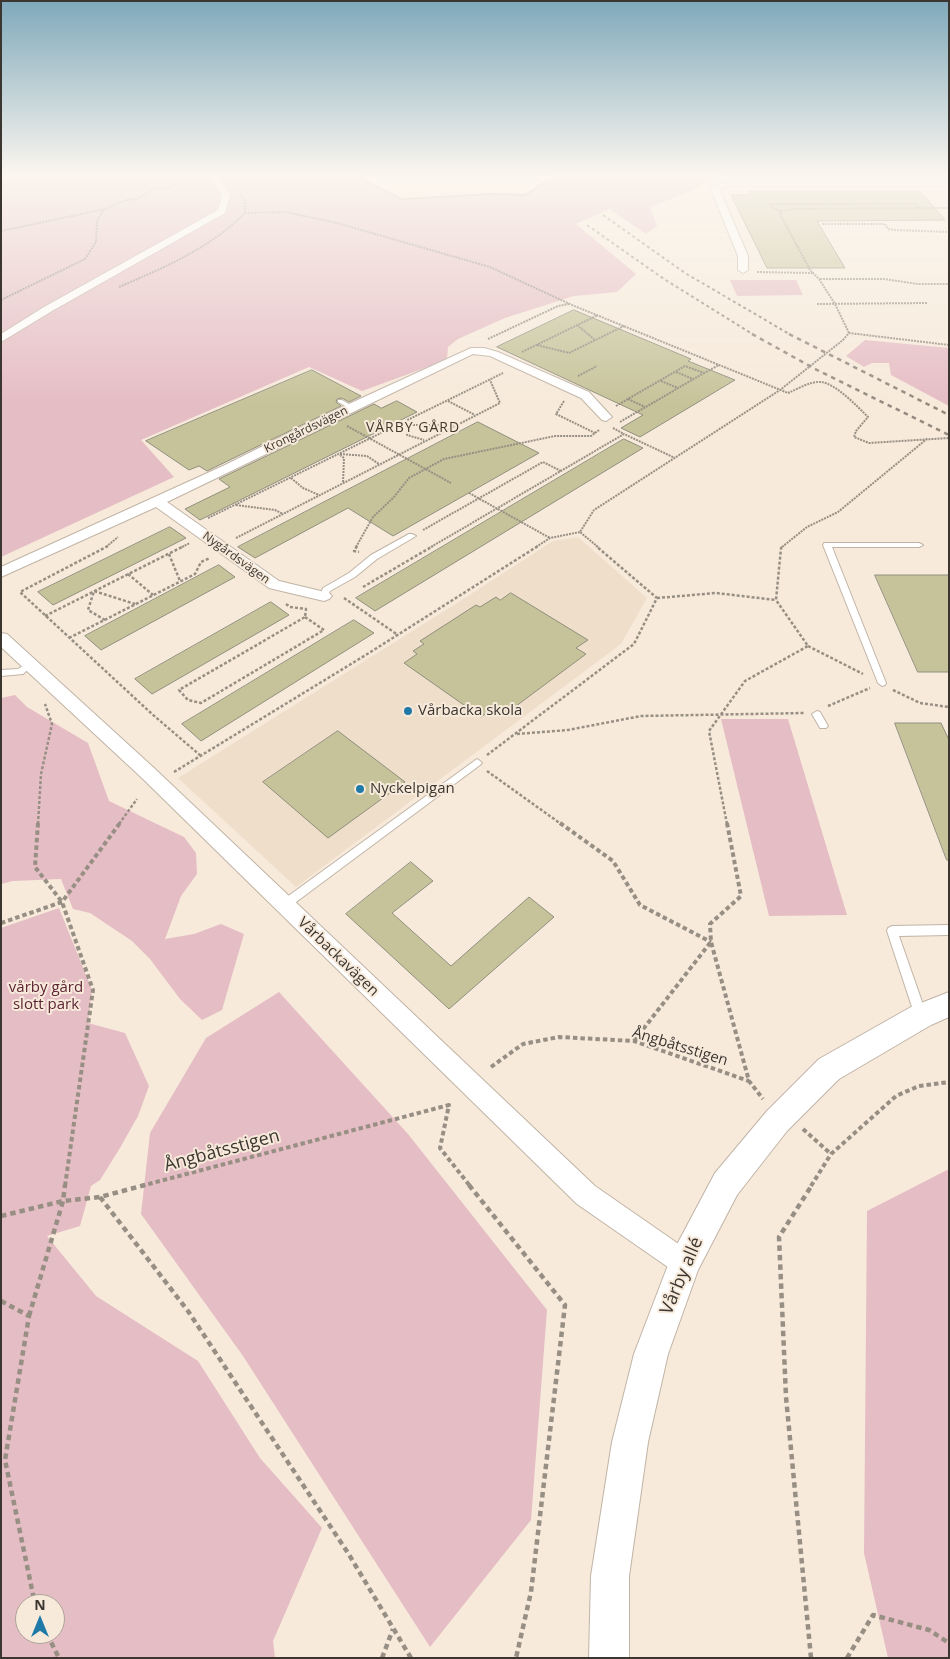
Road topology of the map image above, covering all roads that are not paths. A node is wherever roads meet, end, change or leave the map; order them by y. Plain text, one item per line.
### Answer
1 (152, 250) edge
2 (741, 250) edge
3 (743, 270) road end
4 (1, 339) edge
5 (606, 424) road end
6 (155, 501) junction
7 (412, 536) road end
8 (919, 545) dead end
9 (1, 573) edge
10 (324, 596) joint
11 (3, 642) edge
12 (25, 668) junction
13 (1, 673) edge
14 (882, 683) road end
15 (817, 714) road end
16 (823, 726) dead end
17 (477, 763) road end
18 (284, 905) junction
19 (949, 930) edge
20 (935, 1010) edge
21 (684, 1263) junction
22 (609, 1658) edge

1 - 4 street
2 - 3 street
5 - 6 street, Krongårdsvägen
6 - 9 street, Krongårdsvägen
6 - 10 street, Nygårdsvägen
7 - 10 lane
8 - 14 lane
11 - 12 street, Vårbackavägen
12 - 13 lane
12 - 18 street, Vårbackavägen
15 - 16 lane
17 - 18 lane
18 - 21 street, Vårbackavägen
19 - 20 lane
20 - 21 street, Vårby allé
21 - 22 street, Vårby allé

